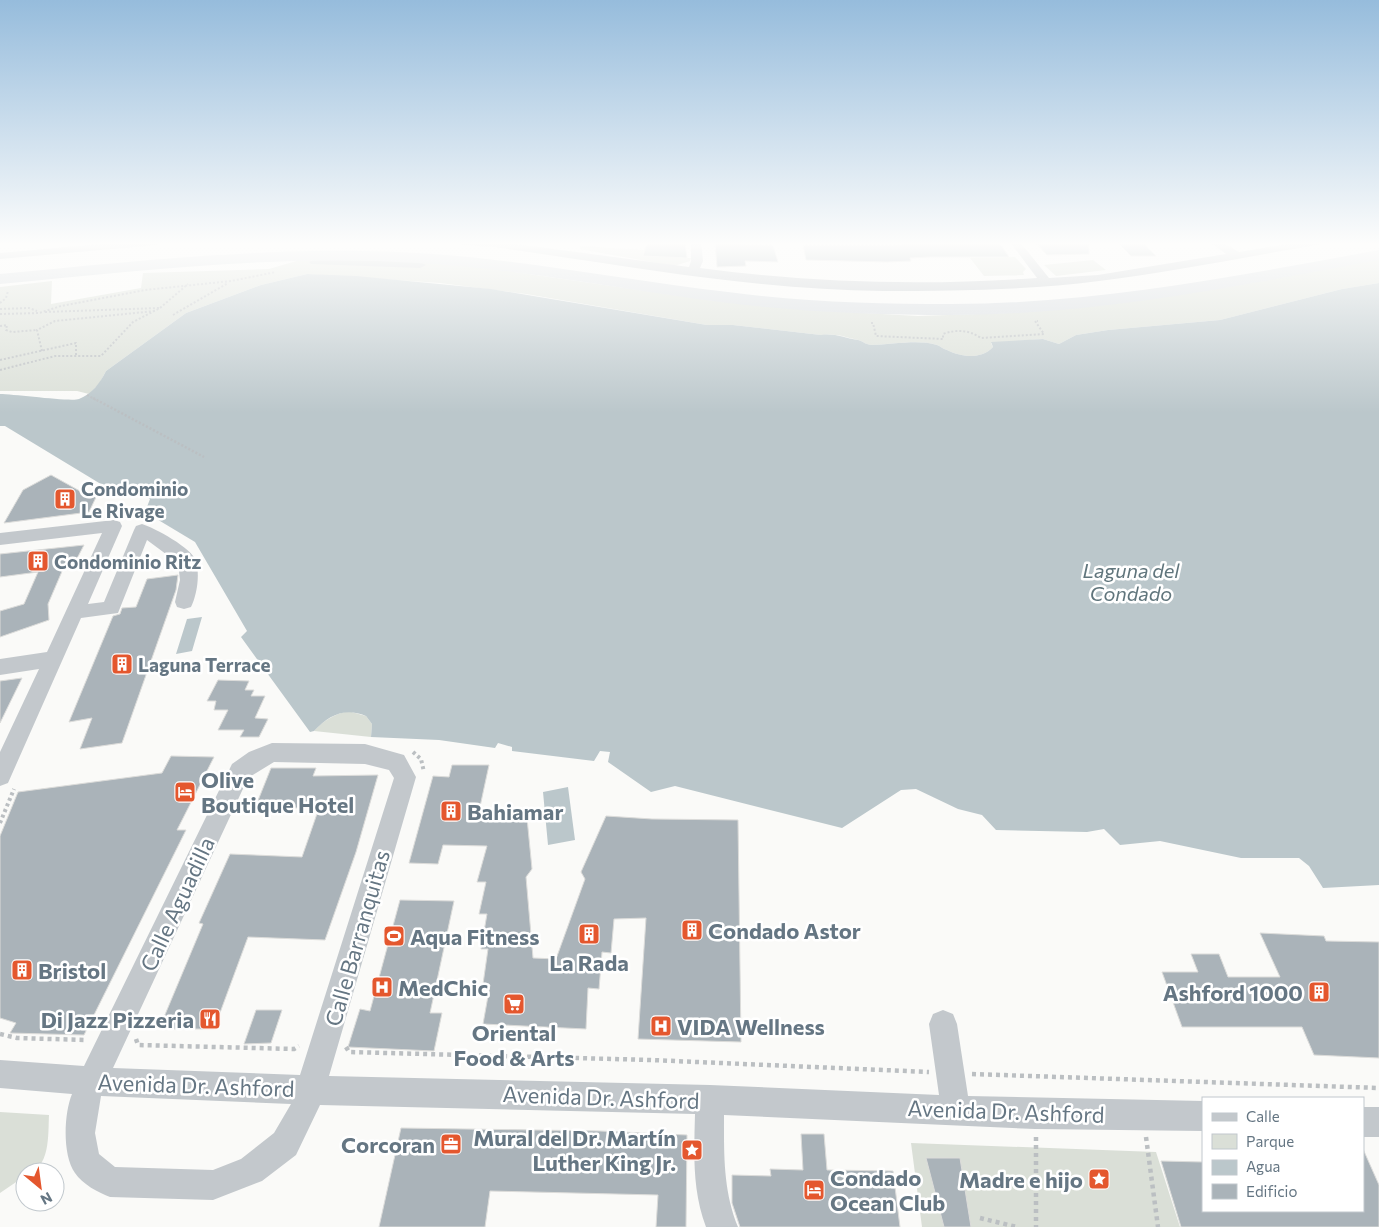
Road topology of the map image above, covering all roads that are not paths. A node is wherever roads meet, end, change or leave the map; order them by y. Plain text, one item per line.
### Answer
1 (738, 299) edge
2 (1115, 299) edge
3 (0, 539) edge
4 (184, 602) dead end
5 (75, 612) junction
6 (54, 659) junction
7 (0, 667) edge
8 (283, 752) joint
9 (0, 776) edge
10 (943, 1024) dead end
11 (0, 1074) edge
12 (92, 1081) junction
13 (310, 1090) junction
14 (710, 1100) junction
15 (955, 1109) junction
16 (1202, 1116) edge
17 (1364, 1122) edge
18 (1379, 1122) edge
19 (722, 1227) edge

1 - 2 highway
3 - 5 street
4 - 5 street
5 - 6 street
6 - 7 street
6 - 9 street
8 - 12 street, Calle Aguadilla
8 - 13 street, Calle Barranquitas
10 - 15 street
11 - 12 street, Avenida Dr. Ashford
12 - 13 street, Avenida Dr. Ashford
12 - 13 street, Calle Aguadilla
13 - 14 street, Avenida Dr. Ashford
14 - 15 street, Avenida Dr. Ashford
14 - 19 street
15 - 16 street, Avenida Dr. Ashford
17 - 18 street

